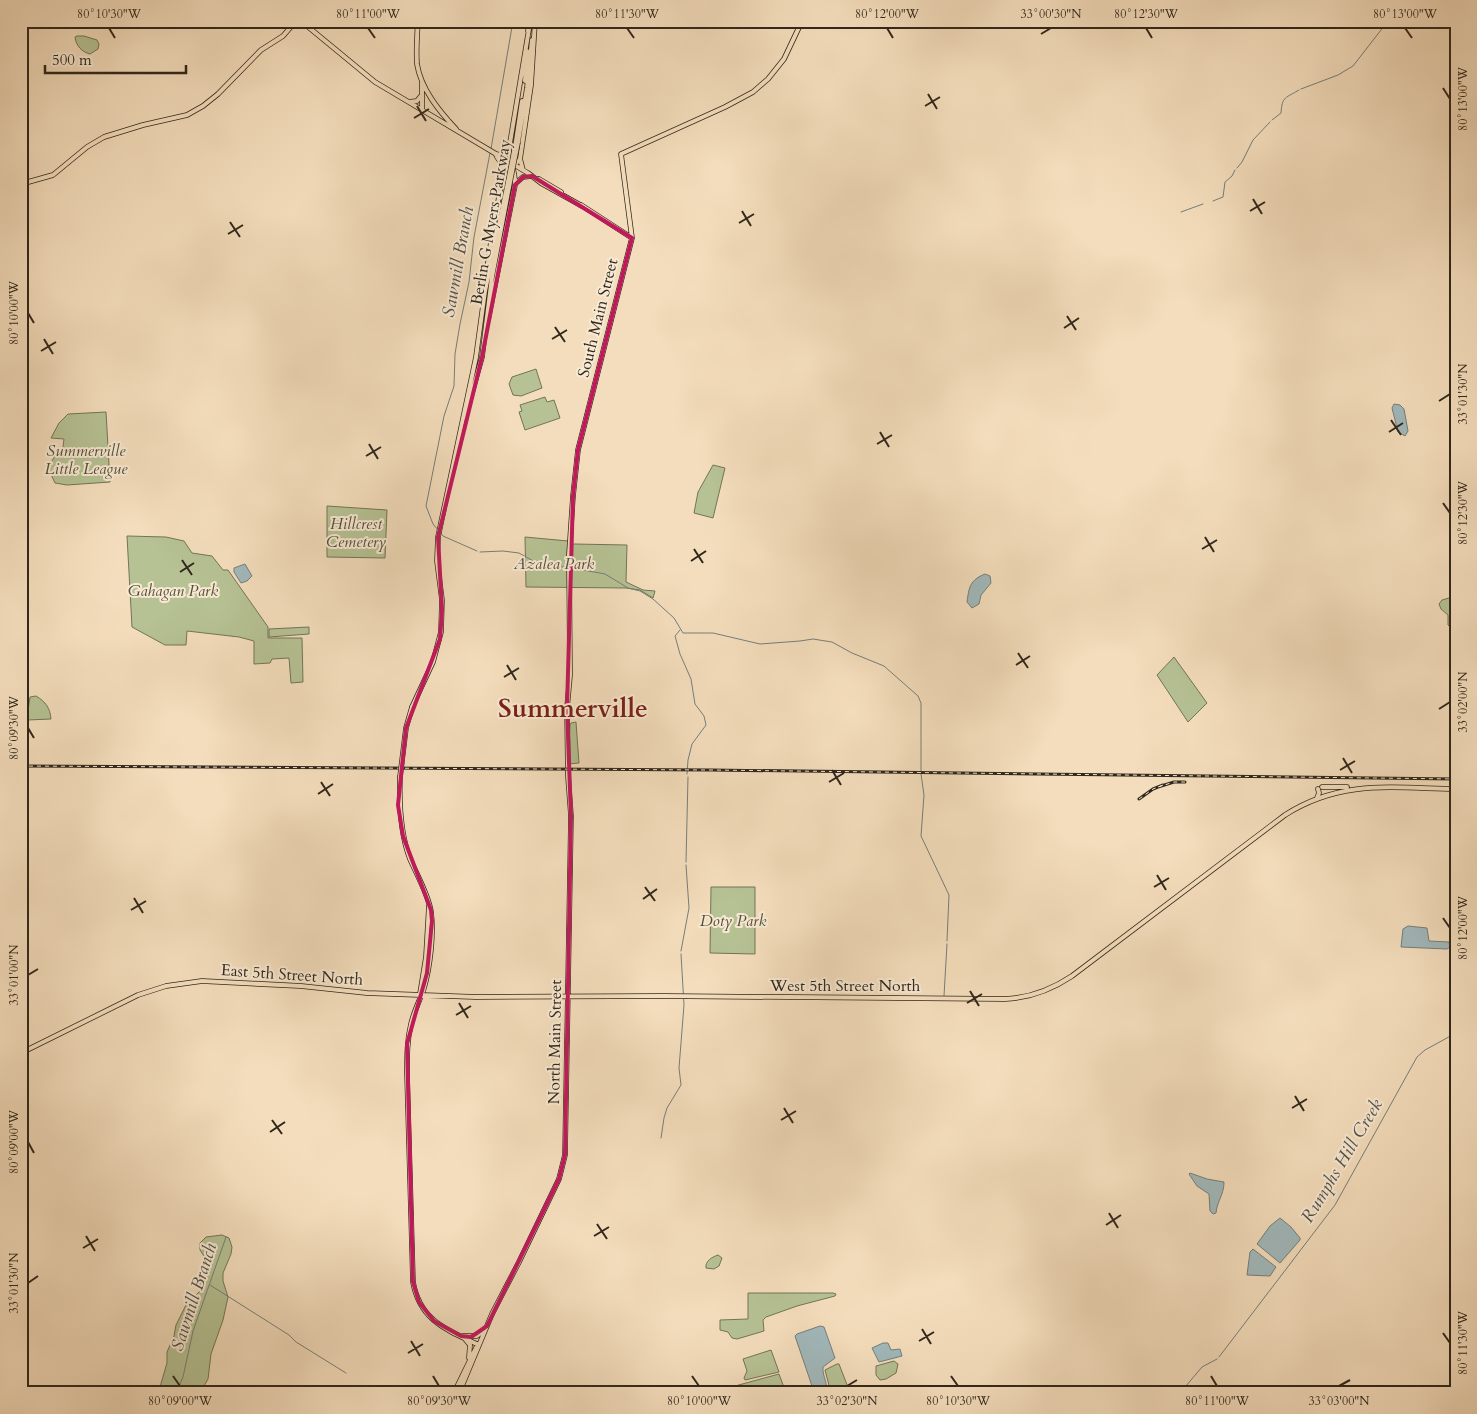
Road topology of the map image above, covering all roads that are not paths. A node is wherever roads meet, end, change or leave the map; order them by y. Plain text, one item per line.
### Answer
1 (296, 21) edge
2 (301, 21) edge
3 (418, 21) edge
4 (529, 21) edge
5 (534, 21) edge
6 (802, 21) edge
7 (529, 29) junction
8 (422, 80) junction
9 (422, 94) junction
10 (409, 102) junction
11 (422, 110) junction
12 (460, 133) junction
13 (517, 141) junction
14 (509, 149) junction
15 (495, 154) junction
16 (520, 159) junction
17 (512, 164) junction
18 (523, 170) junction
19 (503, 175) junction
20 (532, 176) junction
21 (21, 184) edge
22 (515, 185) junction
23 (508, 187) junction
24 (632, 238) junction
25 (485, 291) junction
26 (485, 339) junction
27 (462, 424) junction
28 (567, 720) joint
29 (1352, 789) junction
30 (1456, 789) edge
31 (1317, 798) junction
32 (420, 994) junction
33 (568, 997) junction
34 (21, 1053) edge
35 (487, 1326) junction
36 (461, 1336) junction
37 (479, 1344) junction
38 (468, 1365) junction
39 (454, 1393) edge
40 (459, 1393) edge

1 - 21 main road
2 - 10 main road
3 - 8 main road
4 - 7 main road, Berlin G Myers Parkway
5 - 13 main road, Berlin G Myers Parkway
5 - 16 main road
6 - 24 main road, South Main Street
7 - 13 main road, Berlin G Myers Parkway
7 - 14 main road
8 - 9 main road
8 - 12 main road
9 - 10 main road
9 - 11 main road
10 - 11 main road
11 - 12 main road
12 - 15 main road
13 - 23 main road, Berlin G Myers Parkway, bridge
14 - 15 main road
14 - 17 main road
15 - 17 main road
15 - 19 main road
16 - 17 main road
16 - 18 main road
17 - 18 main road
17 - 19 main road
17 - 22 main road
18 - 20 main road
19 - 25 main road
20 - 22 main road
20 - 24 main road
22 - 26 main road
23 - 25 main road, Berlin G Myers Parkway
23 - 26 main road, Berlin G Myers Parkway
24 - 28 main road, South Main Street
25 - 27 main road, Berlin G Myers Parkway
26 - 27 main road, Berlin G Myers Parkway
27 - 32 main road, Berlin G Myers Parkway, bridge
28 - 33 main road, North Main Street
29 - 30 main road
29 - 31 main road, West 5th Street North
29 - 31 main road
31 - 33 main road, West 5th Street North
32 - 33 main road, East 5th Street North
32 - 34 main road, East 5th Street North
32 - 36 main road, Berlin G Myers Parkway
33 - 35 main road, North Main Street
35 - 36 main road
35 - 37 main road, North Main Street
36 - 37 main road, Berlin G Myers Parkway
36 - 38 main road
37 - 38 main road, North Main Street
37 - 40 main road, North Main Street
38 - 39 main road, North Main Street

